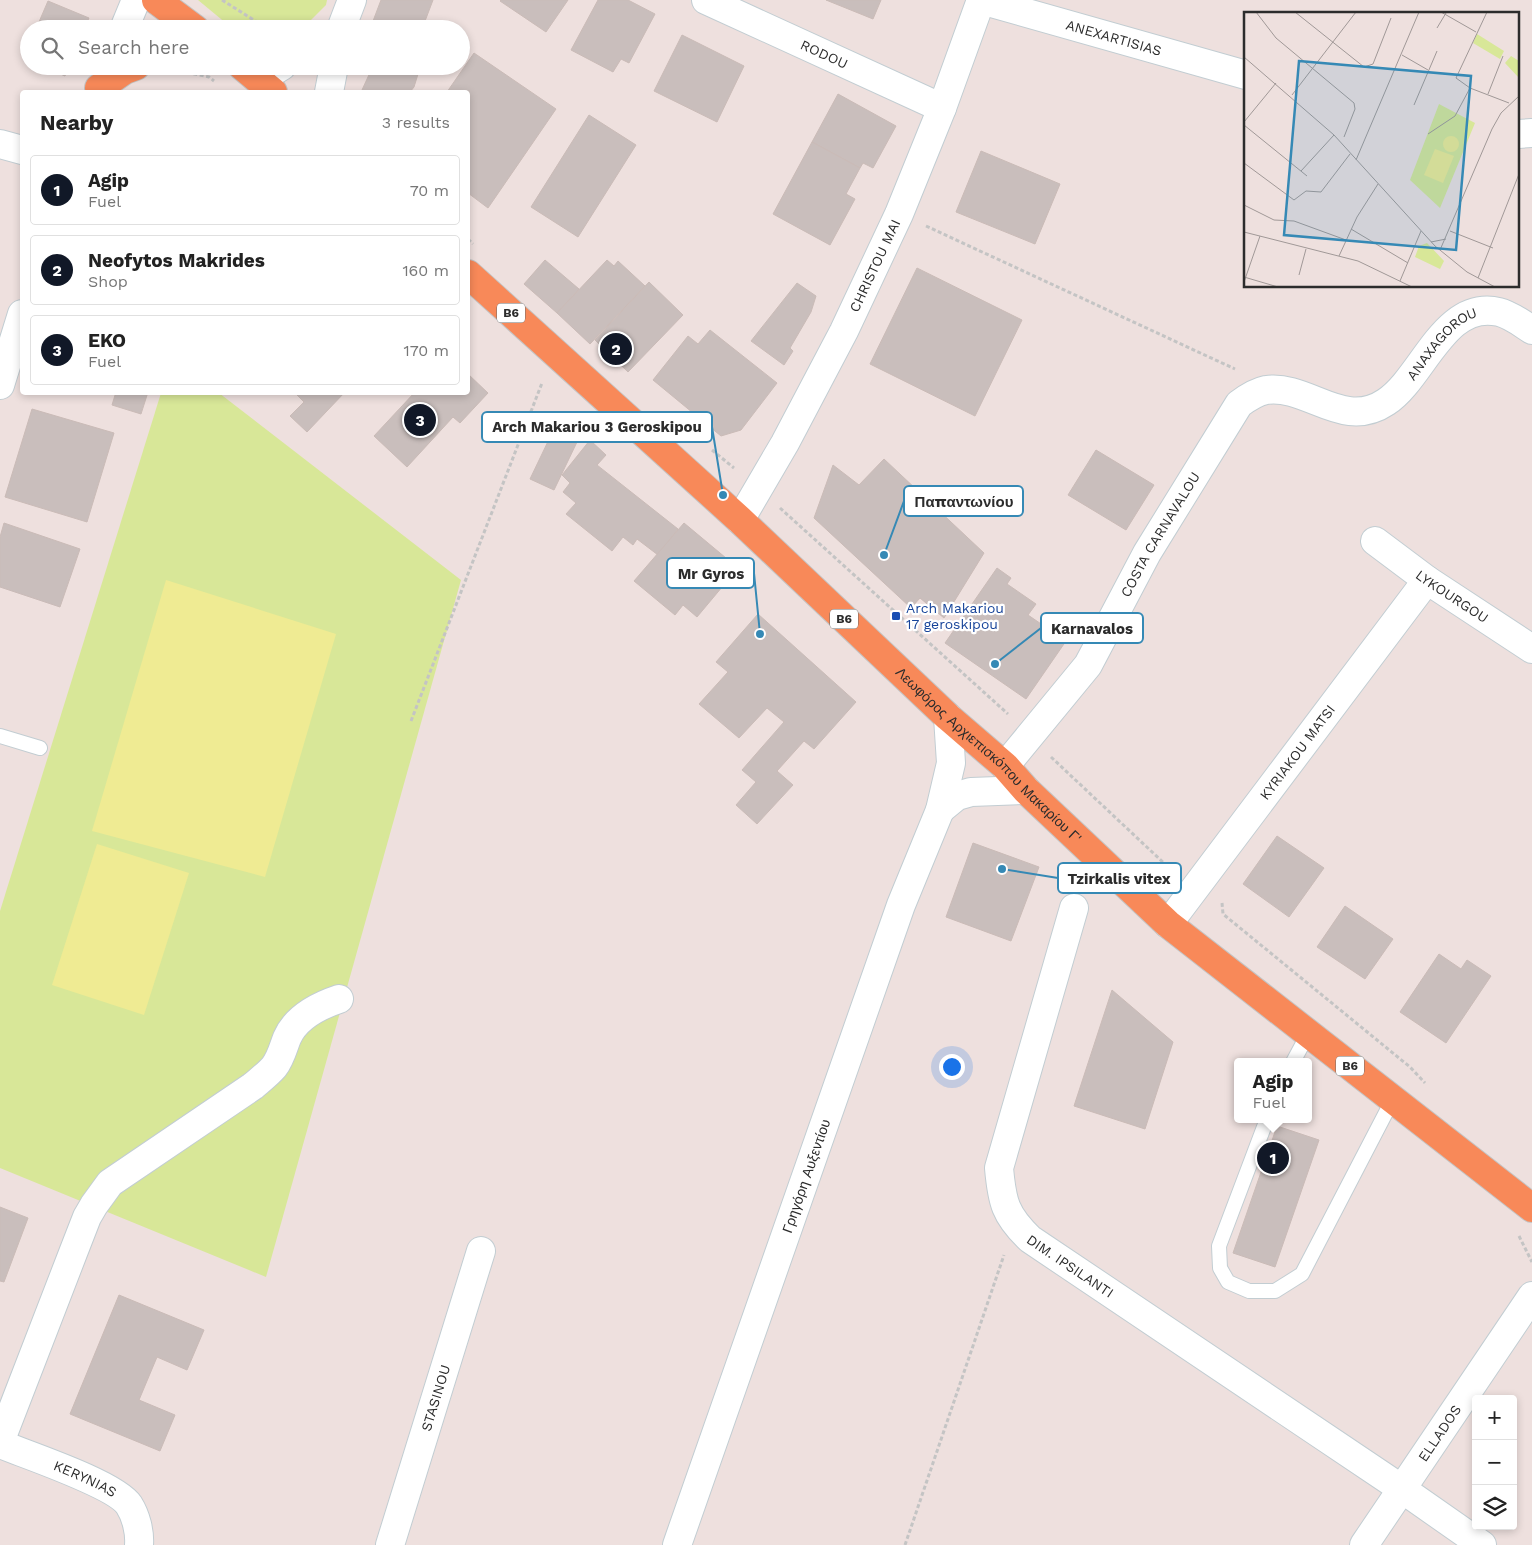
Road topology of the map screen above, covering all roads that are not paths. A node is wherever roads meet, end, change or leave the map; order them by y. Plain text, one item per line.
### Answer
1 (136, 0) edge
2 (156, 0) edge
3 (352, 0) edge
4 (706, 0) edge
5 (981, 0) edge
6 (128, 20) edge
7 (183, 20) edge
8 (343, 20) edge
9 (1244, 74) edge
10 (115, 75) edge
11 (332, 75) edge
12 (102, 82) edge
13 (329, 90) edge
14 (942, 108) junction
15 (0, 144) edge
16 (20, 149) edge
17 (470, 276) edge
18 (20, 320) edge
19 (1532, 330) edge
20 (0, 385) edge
21 (1360, 411) joint
22 (740, 520) junction
23 (1375, 541) dead end
24 (1427, 580) junction
25 (1532, 649) edge
26 (948, 717) junction
27 (0, 736) edge
28 (40, 748) dead end
29 (1005, 766) junction
30 (1026, 790) junction
31 (940, 810) junction
32 (1074, 908) dead end
33 (1168, 924) junction
34 (339, 999) dead end
35 (1308, 1034) junction
36 (1295, 1058) edge
37 (1393, 1099) junction
38 (1265, 1123) edge
39 (1532, 1208) edge
40 (481, 1250) dead end
41 (1532, 1296) edge
42 (0, 1443) edge
43 (1402, 1489) junction
44 (139, 1545) edge
45 (390, 1545) edge
46 (677, 1545) edge
47 (1364, 1545) edge
48 (1482, 1545) edge

1 - 6 street
2 - 7 main road
3 - 8 street
4 - 14 street, RODOU
5 - 9 street, ANEXARTISIAS
5 - 14 street, CHRISTOU MAI
10 - 12 main road
11 - 13 street
14 - 22 street, CHRISTOU MAI
15 - 16 street
17 - 22 main road, Λεωφόρος Αρχιεπισκόπου Μακαρίου Γ' / B6
18 - 20 street
19 - 21 street, ANAXAGOROU
21 - 29 street, COSTA CARNAVALOU
22 - 26 main road, Λεωφόρος Αρχιεπισκόπου Μακαρίου Γ' / B6
23 - 24 street, LYKOURGOU
24 - 25 street, LYKOURGOU
24 - 33 street, KYRIAKOU MATSI
26 - 29 main road, Λεωφόρος Αρχιεπισκόπου Μακαρίου Γ' / B6
26 - 31 street, Γρηγόρη Αυξεντίου
27 - 28 lane
29 - 30 main road, Λεωφόρος Αρχιεπισκόπου Μακαρίου Γ' / B6
30 - 31 street
30 - 33 main road, Λεωφόρος Αρχιεπισκόπου Μακαρίου Γ' / B6
31 - 46 street, Γρηγόρη Αυξεντίου
32 - 43 street, DIM. IPSILANTI
33 - 35 main road, Λεωφόρος Αρχιεπισκόπου Μακαρίου Γ' / B6
34 - 42 street
35 - 36 lane
35 - 37 main road, Λεωφόρος Αρχιεπισκόπου Μακαρίου Γ' / B6
37 - 38 lane
37 - 39 main road, Λεωφόρος Αρχιεπισκόπου Μακαρίου Γ' / B6
40 - 45 street, STASINOU
41 - 43 street, ELLADOS
42 - 44 street, KERYNIAS
43 - 47 street, ELLADOS
43 - 48 street, DIM. IPSILANTI

